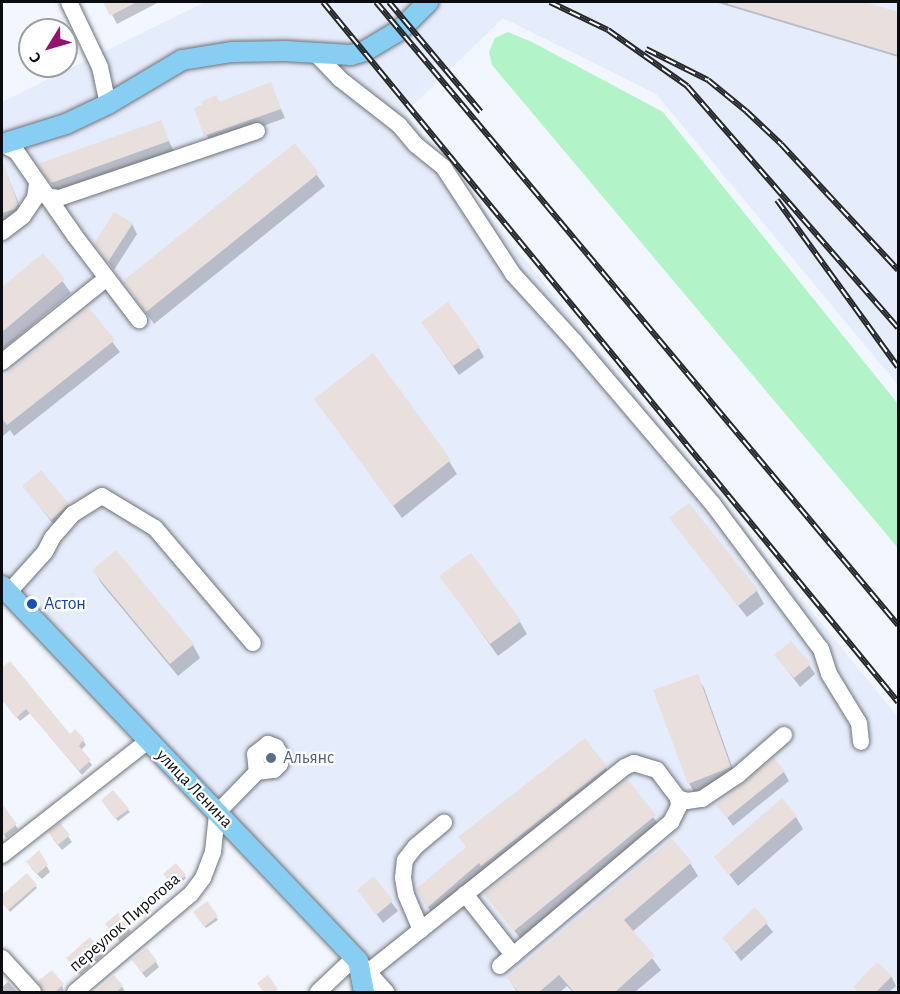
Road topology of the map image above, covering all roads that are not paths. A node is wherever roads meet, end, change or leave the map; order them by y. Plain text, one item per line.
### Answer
1 (70, 2) edge
2 (429, 2) edge
3 (315, 53) junction
4 (108, 104) junction
5 (257, 131) dead end
6 (2, 144) edge
7 (42, 190) junction
8 (2, 232) edge
9 (107, 278) junction
10 (140, 320) dead end
11 (2, 362) edge
12 (5, 590) edge
13 (253, 643) dead end
14 (784, 735) dead end
15 (148, 741) junction
16 (861, 742) dead end
17 (256, 772) dead end
18 (678, 798) junction
19 (217, 813) junction
20 (444, 823) dead end
21 (2, 855) edge
22 (465, 894) junction
23 (421, 930) junction
24 (2, 958) edge
25 (360, 964) junction
26 (33, 993) edge
27 (75, 993) edge
28 (318, 993) edge
29 (364, 993) edge
30 (386, 993) edge

1 - 4 street
2 - 3 main road
3 - 4 main road
3 - 16 street
4 - 6 main road
5 - 7 street
6 - 7 street
7 - 8 street
7 - 9 street
9 - 10 street
9 - 11 street
12 - 13 street
12 - 15 main road, улица Ленина
14 - 18 street
15 - 19 main road, улица Ленина
15 - 21 street
17 - 19 street
18 - 22 street
18 - 22 street
19 - 25 main road, улица Ленина
19 - 27 street, переулок Пирогова
20 - 23 street
22 - 23 street
23 - 25 street
24 - 26 street
25 - 28 street
25 - 29 main road
25 - 30 street, улица Ленина

